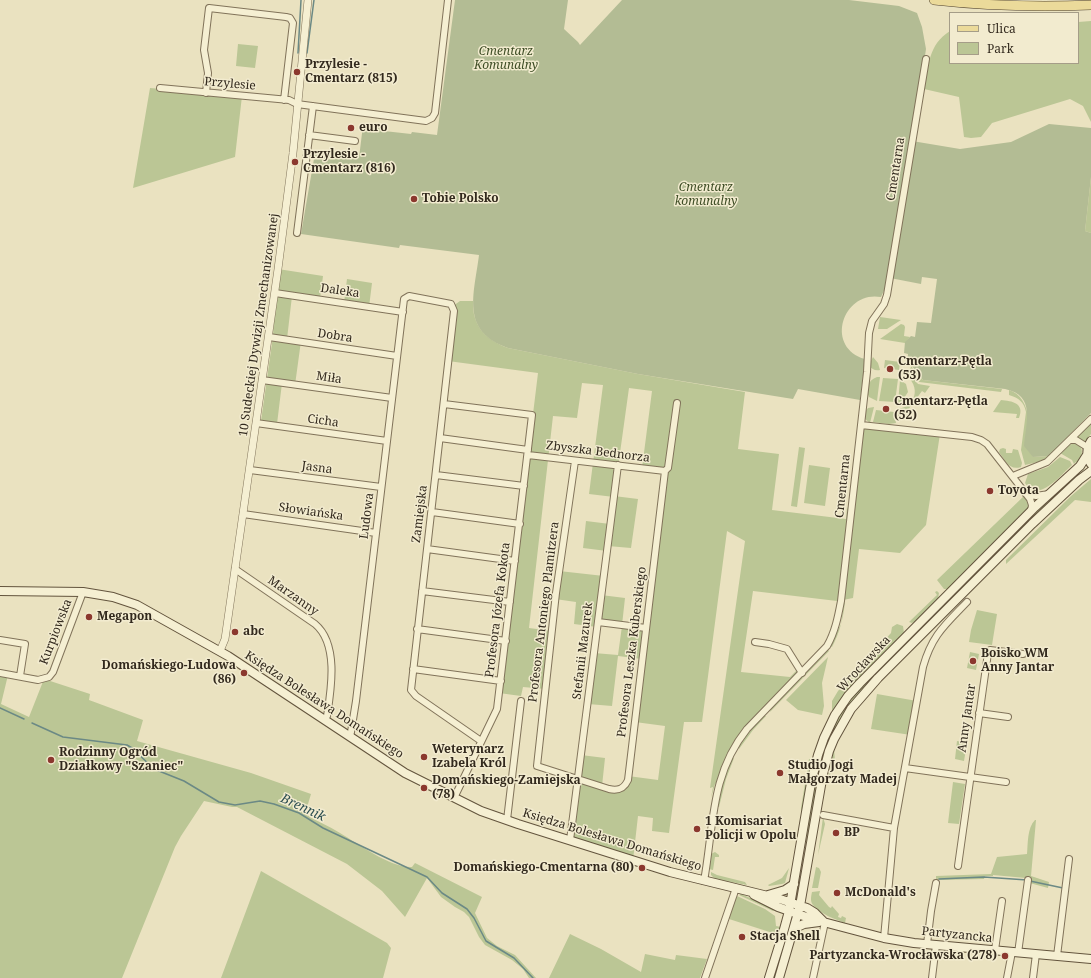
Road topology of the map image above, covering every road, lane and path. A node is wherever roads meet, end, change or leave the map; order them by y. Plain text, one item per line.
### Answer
1 (308, 0) edge
2 (448, 0) edge
3 (934, 0) edge
4 (1091, 5) edge
5 (926, 59) dead end
6 (160, 88) dead end
7 (206, 93) junction
8 (284, 100) junction
9 (297, 104) junction
10 (313, 106) junction
11 (310, 135) junction
12 (355, 141) dead end
13 (297, 233) dead end
14 (275, 293) junction
15 (404, 299) joint
16 (403, 312) junction
17 (268, 337) junction
18 (397, 356) junction
19 (262, 380) junction
20 (392, 398) junction
21 (677, 403) dead end
22 (444, 404) junction
23 (1091, 420) edge
24 (256, 423) junction
25 (861, 425) junction
26 (440, 438) junction
27 (1070, 440) junction
28 (387, 441) junction
29 (1088, 448) edge
30 (528, 452) junction
31 (575, 461) junction
32 (1091, 464) edge
33 (618, 465) junction
34 (250, 470) junction
35 (666, 471) junction
36 (1091, 471) edge
37 (436, 475) junction
38 (1013, 476) junction
39 (524, 486) junction
40 (381, 488) junction
41 (1026, 494) junction
42 (1049, 494) junction
43 (1031, 511) junction
44 (432, 512) junction
45 (243, 514) junction
46 (520, 524) junction
47 (376, 533) junction
48 (427, 549) junction
49 (515, 561) junction
50 (235, 569) junction
51 (0, 591) edge
52 (422, 591) junction
53 (83, 592) junction
54 (510, 602) junction
55 (967, 602) dead end
56 (598, 622) junction
57 (646, 628) junction
58 (417, 629) junction
59 (0, 640) edge
60 (506, 640) junction
61 (755, 642) dead end
62 (220, 651) junction
63 (1023, 654) dead end
64 (413, 669) junction
65 (0, 673) edge
66 (802, 673) junction
67 (20, 676) junction
68 (500, 681) junction
69 (521, 701) dead end
70 (979, 713) junction
71 (1008, 717) dead end
72 (325, 720) junction
73 (350, 736) junction
74 (481, 741) junction
75 (905, 768) junction
76 (970, 777) junction
77 (578, 779) junction
78 (1006, 782) dead end
79 (454, 798) junction
80 (824, 815) dead end
81 (507, 820) junction
82 (894, 828) junction
83 (570, 840) junction
84 (1070, 859) dead end
85 (958, 866) dead end
86 (1028, 880) dead end
87 (704, 881) junction
88 (936, 883) dead end
89 (794, 884) junction
90 (736, 888) junction
91 (748, 892) junction
92 (767, 895) junction
93 (1002, 901) dead end
94 (790, 907) junction
95 (800, 910) junction
96 (824, 921) junction
97 (795, 928) junction
98 (884, 938) junction
99 (927, 944) junction
100 (936, 945) junction
101 (995, 950) junction
102 (1015, 952) junction
103 (1036, 954) junction
104 (1057, 956) junction
105 (1091, 959) edge
106 (705, 978) edge
107 (769, 978) edge
108 (779, 978) edge
109 (813, 978) edge
110 (932, 978) edge
111 (1007, 978) edge
112 (1033, 978) edge

1 - 9 street, 10 Sudeckiej Dywizji Zmechanizowanej
2 - 10 street, Przylesie
3 - 4 main road
5 - 25 street, Cmentarna
6 - 7 street, Przylesie
7 - 8 street, Przylesie
7 - 8 street
8 - 9 street, Przylesie
9 - 10 street, Przylesie
9 - 14 street, 10 Sudeckiej Dywizji Zmechanizowanej
10 - 11 street
11 - 12 street
11 - 13 street
14 - 16 street, Daleka
14 - 17 street, 10 Sudeckiej Dywizji Zmechanizowanej
15 - 16 street, Ludowa
15 - 22 street, Zamiejska
16 - 18 street, Ludowa
17 - 18 street, Dobra
17 - 19 street, 10 Sudeckiej Dywizji Zmechanizowanej
18 - 20 street, Ludowa
19 - 20 street, Miła
19 - 24 street, 10 Sudeckiej Dywizji Zmechanizowanej
20 - 28 street, Ludowa
21 - 35 street, Profesora Leszka Kuberskiego
22 - 26 street, Zamiejska
22 - 30 street, Profesora Józefa Kokota
23 - 27 street
24 - 28 street, Cicha
24 - 34 street, 10 Sudeckiej Dywizji Zmechanizowanej
25 - 38 street
25 - 66 street, Cmentarna
26 - 30 street, Zbyszka Bednorza
26 - 37 street, Zamiejska
27 - 29 street
27 - 38 street
28 - 40 street, Ludowa
29 - 32 main road
29 - 42 main road, Wrocławska
30 - 31 street, Zbyszka Bednorza
30 - 39 street, Profesora Józefa Kokota
31 - 33 street, Zbyszka Bednorza
31 - 77 street, Profesora Antoniego Plamitzera
33 - 35 street, Zbyszka Bednorza
33 - 56 street, Stefanii Mazurek
34 - 40 street, Jasna
34 - 45 street, 10 Sudeckiej Dywizji Zmechanizowanej
35 - 57 street, Profesora Leszka Kuberskiego
36 - 95 main road, Wrocławska
37 - 39 street
37 - 44 street, Zamiejska
38 - 41 street
39 - 46 street, Profesora Józefa Kokota
40 - 47 street, Ludowa
41 - 42 street
41 - 43 street
42 - 43 main road, Wrocławska
43 - 89 main road, Wrocławska
44 - 46 street
44 - 48 street, Zamiejska
45 - 47 street, Słowiańska
45 - 50 street, 10 Sudeckiej Dywizji Zmechanizowanej
46 - 49 street, Profesora Józefa Kokota
47 - 73 street, Ludowa
48 - 49 street
48 - 52 street, Zamiejska
49 - 54 street, Profesora Józefa Kokota
50 - 62 street, 10 Sudeckiej Dywizji Zmechanizowanej
50 - 72 street, Marzanny
51 - 53 main road, Księdza Bolesława Domańskiego
52 - 54 street
52 - 58 street, Zamiejska
53 - 62 main road, Księdza Bolesława Domańskiego
53 - 67 street, Kurpiowska
54 - 60 street, Profesora Józefa Kokota
55 - 75 street
56 - 57 street
56 - 77 street, Stefanii Mazurek
57 - 77 street, Profesora Leszka Kuberskiego
58 - 60 street
58 - 64 street, Zamiejska
59 - 67 street
60 - 68 street, Profesora Józefa Kokota
61 - 66 street
62 - 72 main road, Księdza Bolesława Domańskiego
63 - 70 street, Anny Jantar
64 - 68 street
64 - 74 street, Zamiejska
65 - 67 street, Kurpiowska
66 - 87 street, Cmentarna
68 - 74 street, Profesora Józefa Kokota
69 - 81 street
70 - 71 street
70 - 76 street, Anny Jantar
72 - 73 main road, Księdza Bolesława Domańskiego
73 - 79 main road, Księdza Bolesława Domańskiego
74 - 79 street, Profesora Józefa Kokota
75 - 76 street
75 - 82 street
76 - 78 street
76 - 85 street, Anny Jantar
77 - 83 street, Stefanii Mazurek
79 - 81 main road, Księdza Bolesława Domańskiego
80 - 82 street
81 - 83 main road, Księdza Bolesława Domańskiego
82 - 98 street
83 - 87 main road, Księdza Bolesława Domańskiego
84 - 104 street
86 - 102 street
87 - 90 main road, Księdza Bolesława Domańskiego
88 - 99 street
89 - 92 main road
89 - 94 main road, Wrocławska
90 - 91 main road, Księdza Bolesława Domańskiego
90 - 106 street
91 - 92 main road, Księdza Bolesława Domańskiego
91 - 94 main road, Księdza Bolesława Domańskiego
92 - 94 main road, Księdza Bolesława Domańskiego
93 - 101 street
94 - 95 main road, Partyzancka
94 - 107 main road, Wrocławska
95 - 96 main road, Partyzancka
95 - 97 main road, Wrocławska
96 - 97 main road
96 - 98 main road, Partyzancka
96 - 109 street
97 - 108 main road, Wrocławska
98 - 99 main road, Partyzancka
99 - 100 main road, Partyzancka
100 - 101 main road, Partyzancka
100 - 110 street
101 - 102 main road, Partyzancka
102 - 103 main road, Partyzancka
102 - 111 street
103 - 104 main road, Partyzancka
103 - 112 street
104 - 105 main road, Partyzancka

